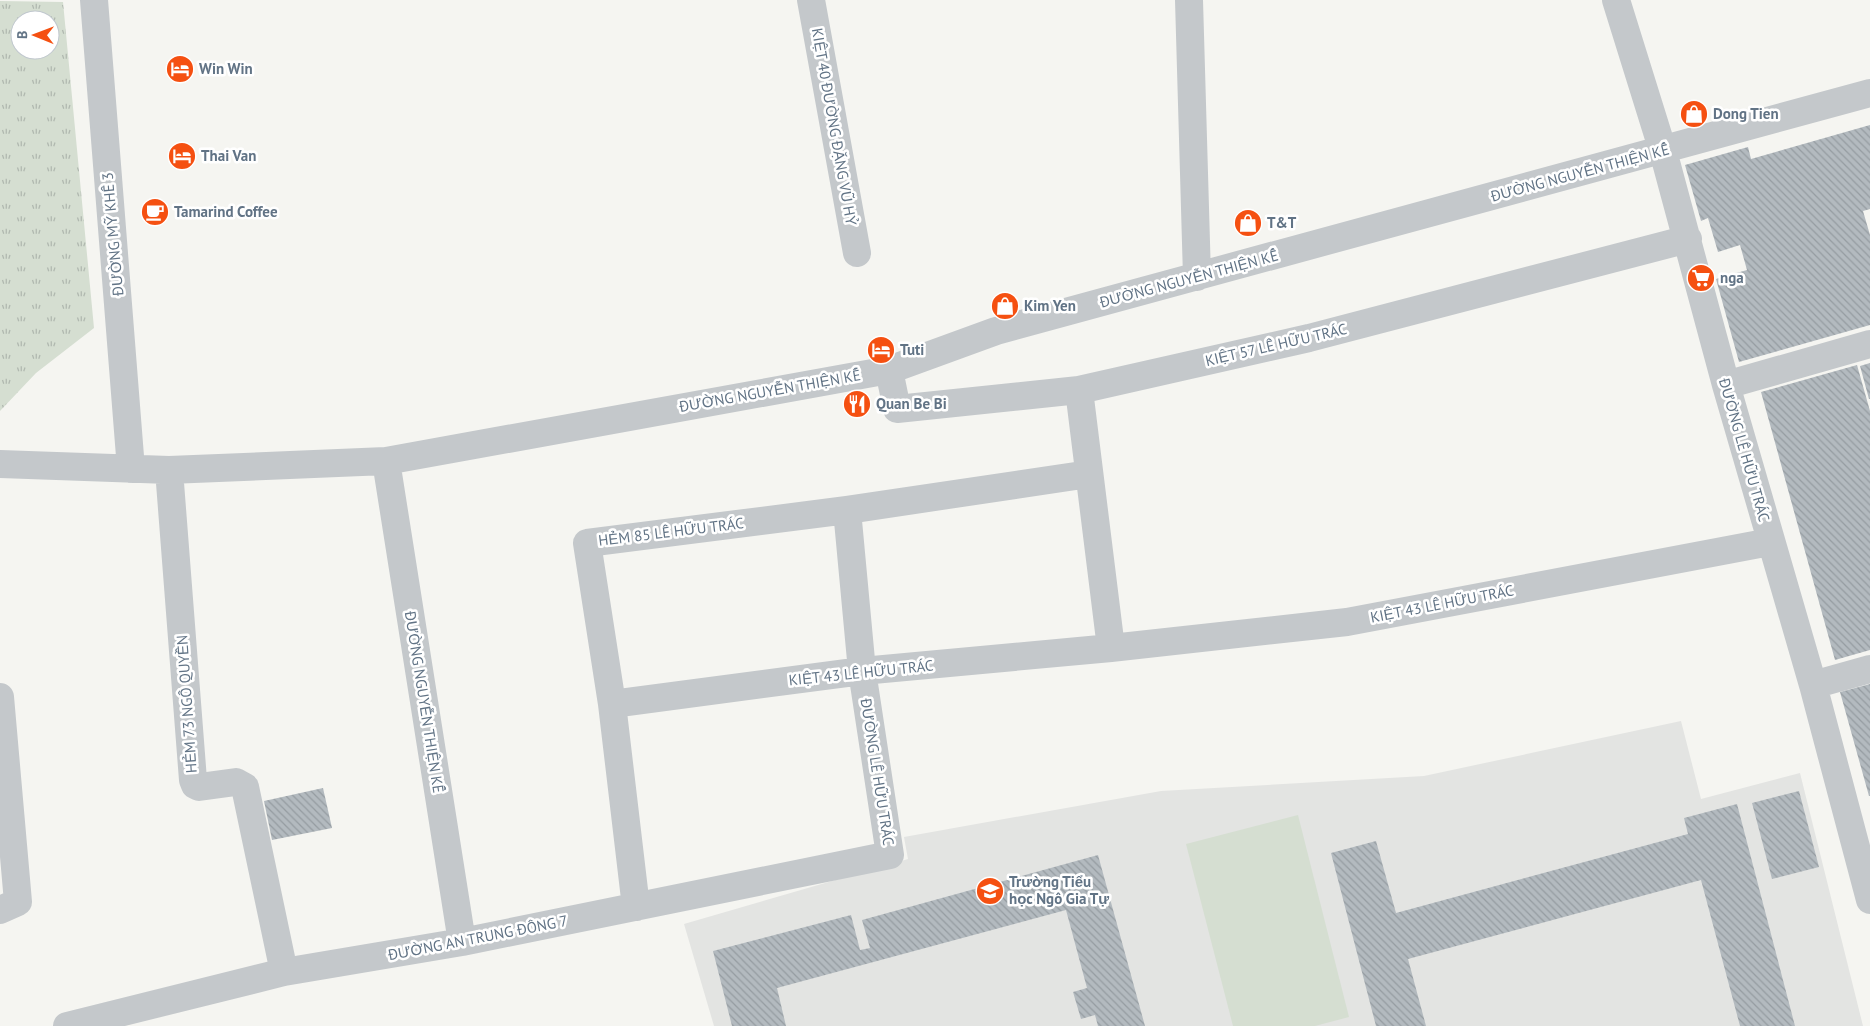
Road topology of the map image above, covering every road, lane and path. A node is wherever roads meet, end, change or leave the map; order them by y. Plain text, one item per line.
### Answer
1 (94, 0) edge
2 (811, 0) edge
3 (1189, 0) edge
4 (1616, 0) edge
5 (1870, 93) edge
6 (1663, 151) junction
7 (1688, 239) junction
8 (857, 253) dead end
9 (1197, 277) junction
10 (1870, 344) edge
11 (888, 370) junction
12 (1726, 385) junction
13 (1079, 390) junction
14 (386, 462) junction
15 (0, 464) edge
16 (131, 469) junction
17 (169, 470) junction
18 (1089, 474) junction
19 (846, 510) junction
20 (1770, 542) junction
21 (1111, 648) junction
22 (1870, 669) edge
23 (862, 671) junction
24 (1813, 685) junction
25 (0, 697) edge
26 (612, 704) junction
27 (890, 854) joint
28 (1870, 900) edge
29 (636, 907) junction
30 (0, 910) edge
31 (462, 942) junction
32 (284, 972) junction
33 (67, 1026) edge

1 - 16 street, ĐƯỜNG MỸ KHÊ 3
2 - 8 street, KIỆT 40 ĐƯỜNG ĐẶNG VŨ HỶ
3 - 9 street
4 - 6 street, ĐƯỜNG LÊ HỮU TRÁC
5 - 6 street, ĐƯỜNG NGUYỄN THIỆN KẾ
6 - 7 street, ĐƯỜNG LÊ HỮU TRÁC
6 - 9 street, ĐƯỜNG NGUYỄN THIỆN KẾ
7 - 12 street, ĐƯỜNG LÊ HỮU TRÁC
7 - 13 street, KIỆT 57 LÊ HỮU TRÁC
9 - 11 street, ĐƯỜNG NGUYỄN THIỆN KẾ
10 - 12 street
11 - 13 street, KIỆT 57 LÊ HỮU TRÁC
11 - 14 street, ĐƯỜNG NGUYỄN THIỆN KẾ
12 - 20 street, ĐƯỜNG LÊ HỮU TRÁC
13 - 18 street
14 - 17 street, ĐƯỜNG NGUYỄN THIỆN KẾ
14 - 31 street, ĐƯỜNG NGUYỄN THIỆN KẾ
15 - 16 street, ĐƯỜNG NGUYỄN THIỆN KẾ
16 - 17 street, ĐƯỜNG NGUYỄN THIỆN KẾ
17 - 32 street, HẺM 73 NGÔ QUYỀN
18 - 19 street, HẺM 85 LÊ HỮU TRÁC
18 - 21 street
19 - 23 street, ĐƯỜNG LÊ HỮU TRÁC
19 - 26 street, HẺM 85 LÊ HỮU TRÁC
20 - 21 street, KIỆT 43 LÊ HỮU TRÁC
20 - 24 street, ĐƯỜNG LÊ HỮU TRÁC
21 - 23 street, KIỆT 43 LÊ HỮU TRÁC
22 - 24 street
23 - 26 street, KIỆT 43 LÊ HỮU TRÁC
23 - 27 street, ĐƯỜNG LÊ HỮU TRÁC
24 - 28 street, ĐƯỜNG LÊ HỮU TRÁC
25 - 30 street
26 - 29 street, HẺM 85 LÊ HỮU TRÁC
27 - 29 street, ĐƯỜNG AN TRUNG ĐÔNG 7
29 - 31 street, ĐƯỜNG AN TRUNG ĐÔNG 7
31 - 32 street, ĐƯỜNG AN TRUNG ĐÔNG 7
32 - 33 street, ĐƯỜNG AN TRUNG ĐÔNG 7

